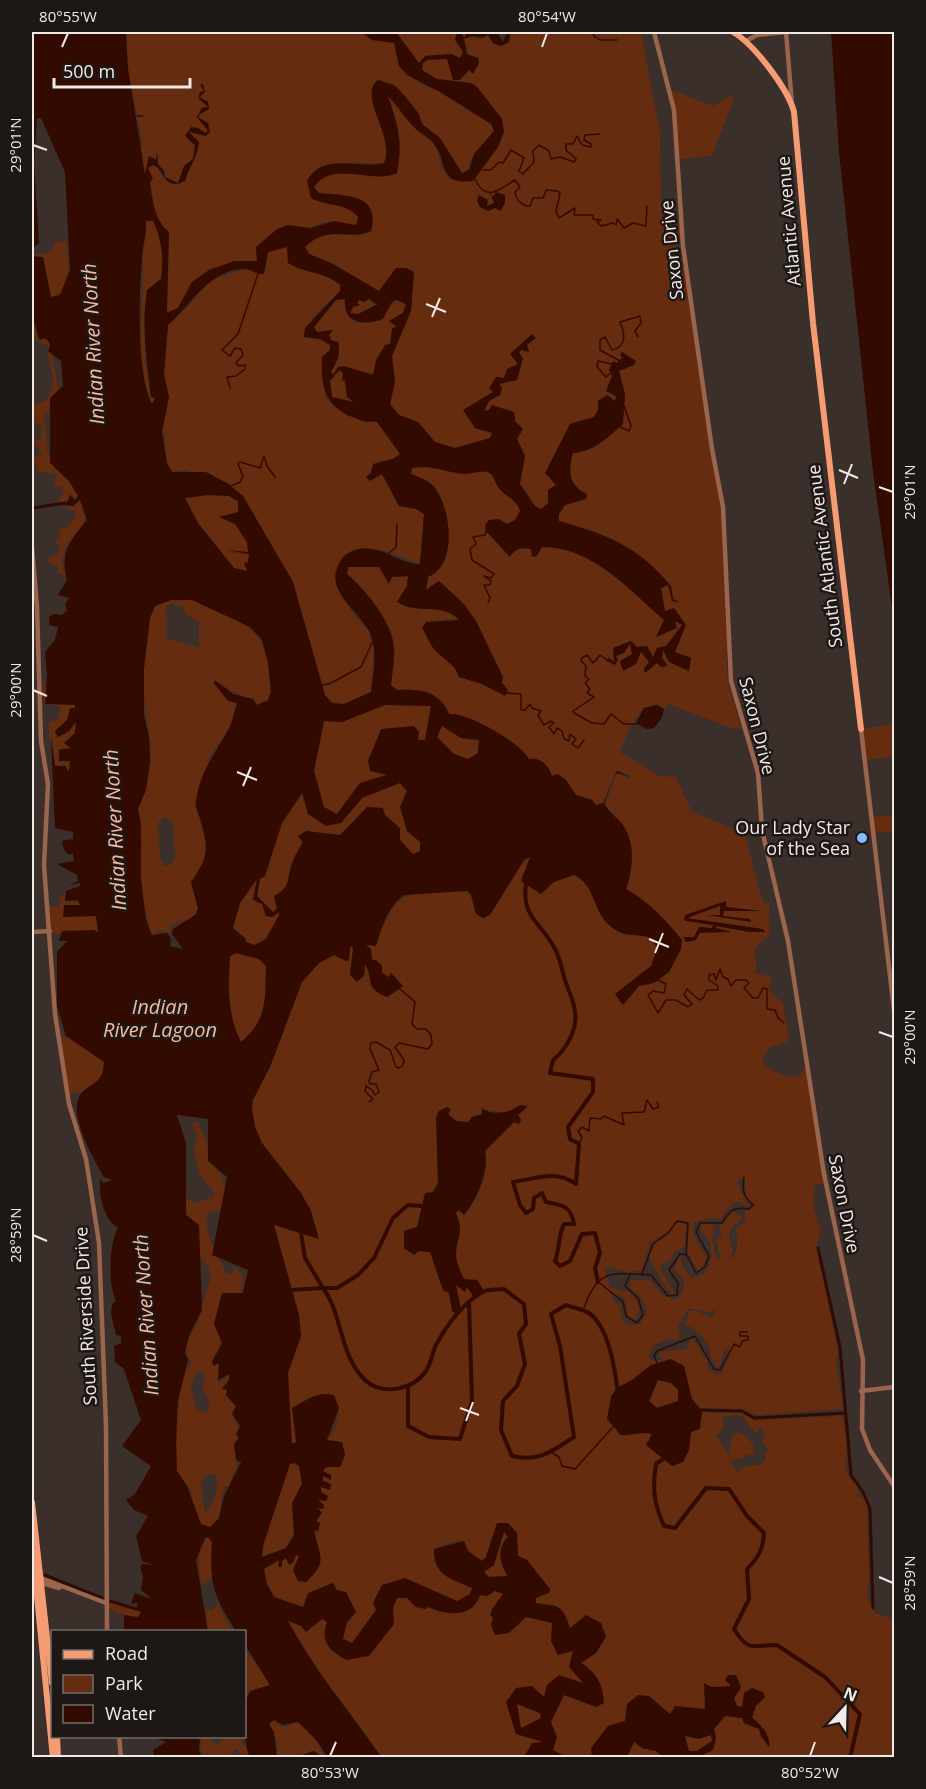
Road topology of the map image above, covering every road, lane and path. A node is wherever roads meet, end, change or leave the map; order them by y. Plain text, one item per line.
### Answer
1 (654, 32) edge
2 (733, 32) edge
3 (786, 32) edge
4 (746, 41) junction
5 (792, 105) junction
6 (823, 409) joint
7 (32, 547) edge
8 (861, 729) joint
9 (50, 931) junction
10 (32, 932) edge
11 (894, 1010) edge
12 (894, 1387) edge
13 (861, 1391) junction
14 (894, 1486) edge
15 (32, 1502) edge
16 (32, 1512) edge
17 (32, 1546) edge
18 (36, 1580) edge
19 (106, 1605) junction
20 (107, 1630) edge
21 (42, 1635) junction
22 (49, 1645) junction
23 (51, 1685) edge
24 (50, 1718) junction
25 (51, 1724) edge
26 (51, 1731) edge
27 (52, 1738) edge
28 (55, 1738) edge
29 (118, 1738) edge
30 (58, 1754) edge
31 (53, 1758) edge
32 (122, 1758) edge

1 - 13 street, Saxon Drive
2 - 4 main road
3 - 4 street
3 - 5 street, Atlantic Avenue
4 - 5 main road
5 - 6 main road, Atlantic Avenue
6 - 8 main road, South Atlantic Avenue
7 - 9 street, South Riverside Drive
8 - 11 street
9 - 10 street
9 - 19 street, South Riverside Drive
12 - 13 street
13 - 14 street, Saxon Drive
15 - 16 main road
16 - 18 main road
17 - 18 main road
18 - 19 street
18 - 21 main road
18 - 22 main road
19 - 20 street, South Riverside Drive
21 - 22 main road
21 - 23 main road
22 - 23 main road
23 - 24 main road
24 - 25 main road
24 - 26 main road
27 - 31 main road
28 - 30 main road
29 - 32 street

